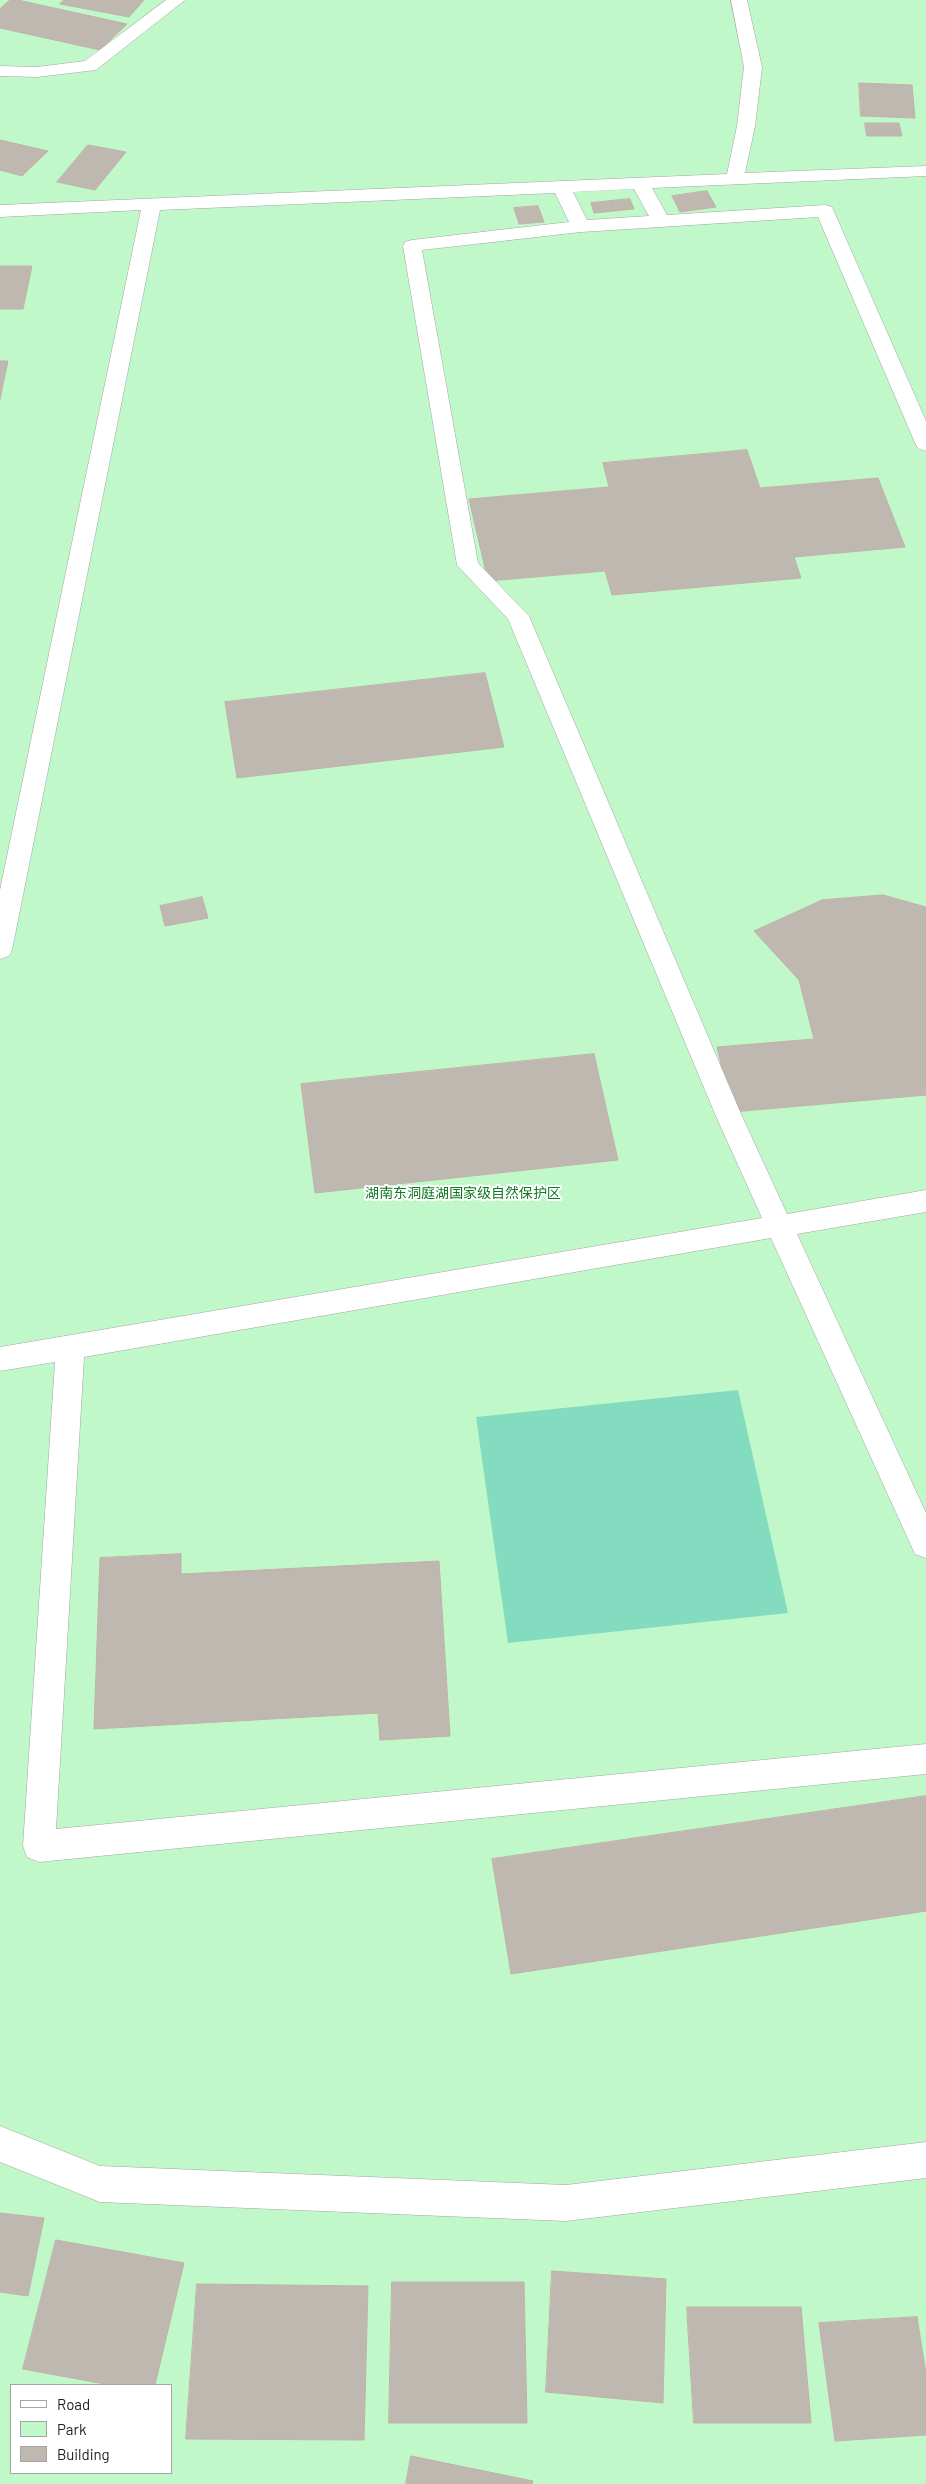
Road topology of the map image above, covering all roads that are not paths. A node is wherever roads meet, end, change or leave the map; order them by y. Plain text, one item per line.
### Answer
1 (177, 0) edge
2 (739, 0) edge
3 (0, 71) edge
4 (926, 171) edge
5 (735, 180) junction
6 (640, 184) junction
7 (561, 187) junction
8 (151, 206) junction
9 (0, 211) edge
10 (661, 221) junction
11 (581, 226) junction
12 (926, 445) edge
13 (0, 950) edge
14 (926, 1201) edge
15 (779, 1226) junction
16 (70, 1347) junction
17 (0, 1359) edge
18 (926, 1545) edge
19 (926, 1759) edge
20 (0, 2144) edge
21 (926, 2160) edge

1 - 3 street
2 - 5 street
4 - 5 street
5 - 6 street
6 - 7 street
6 - 10 street
7 - 8 street
7 - 11 street
8 - 9 street
8 - 13 street
10 - 11 street
10 - 12 street
11 - 15 street
14 - 15 street
15 - 16 street
15 - 18 street
16 - 17 street
16 - 19 street
20 - 21 street

